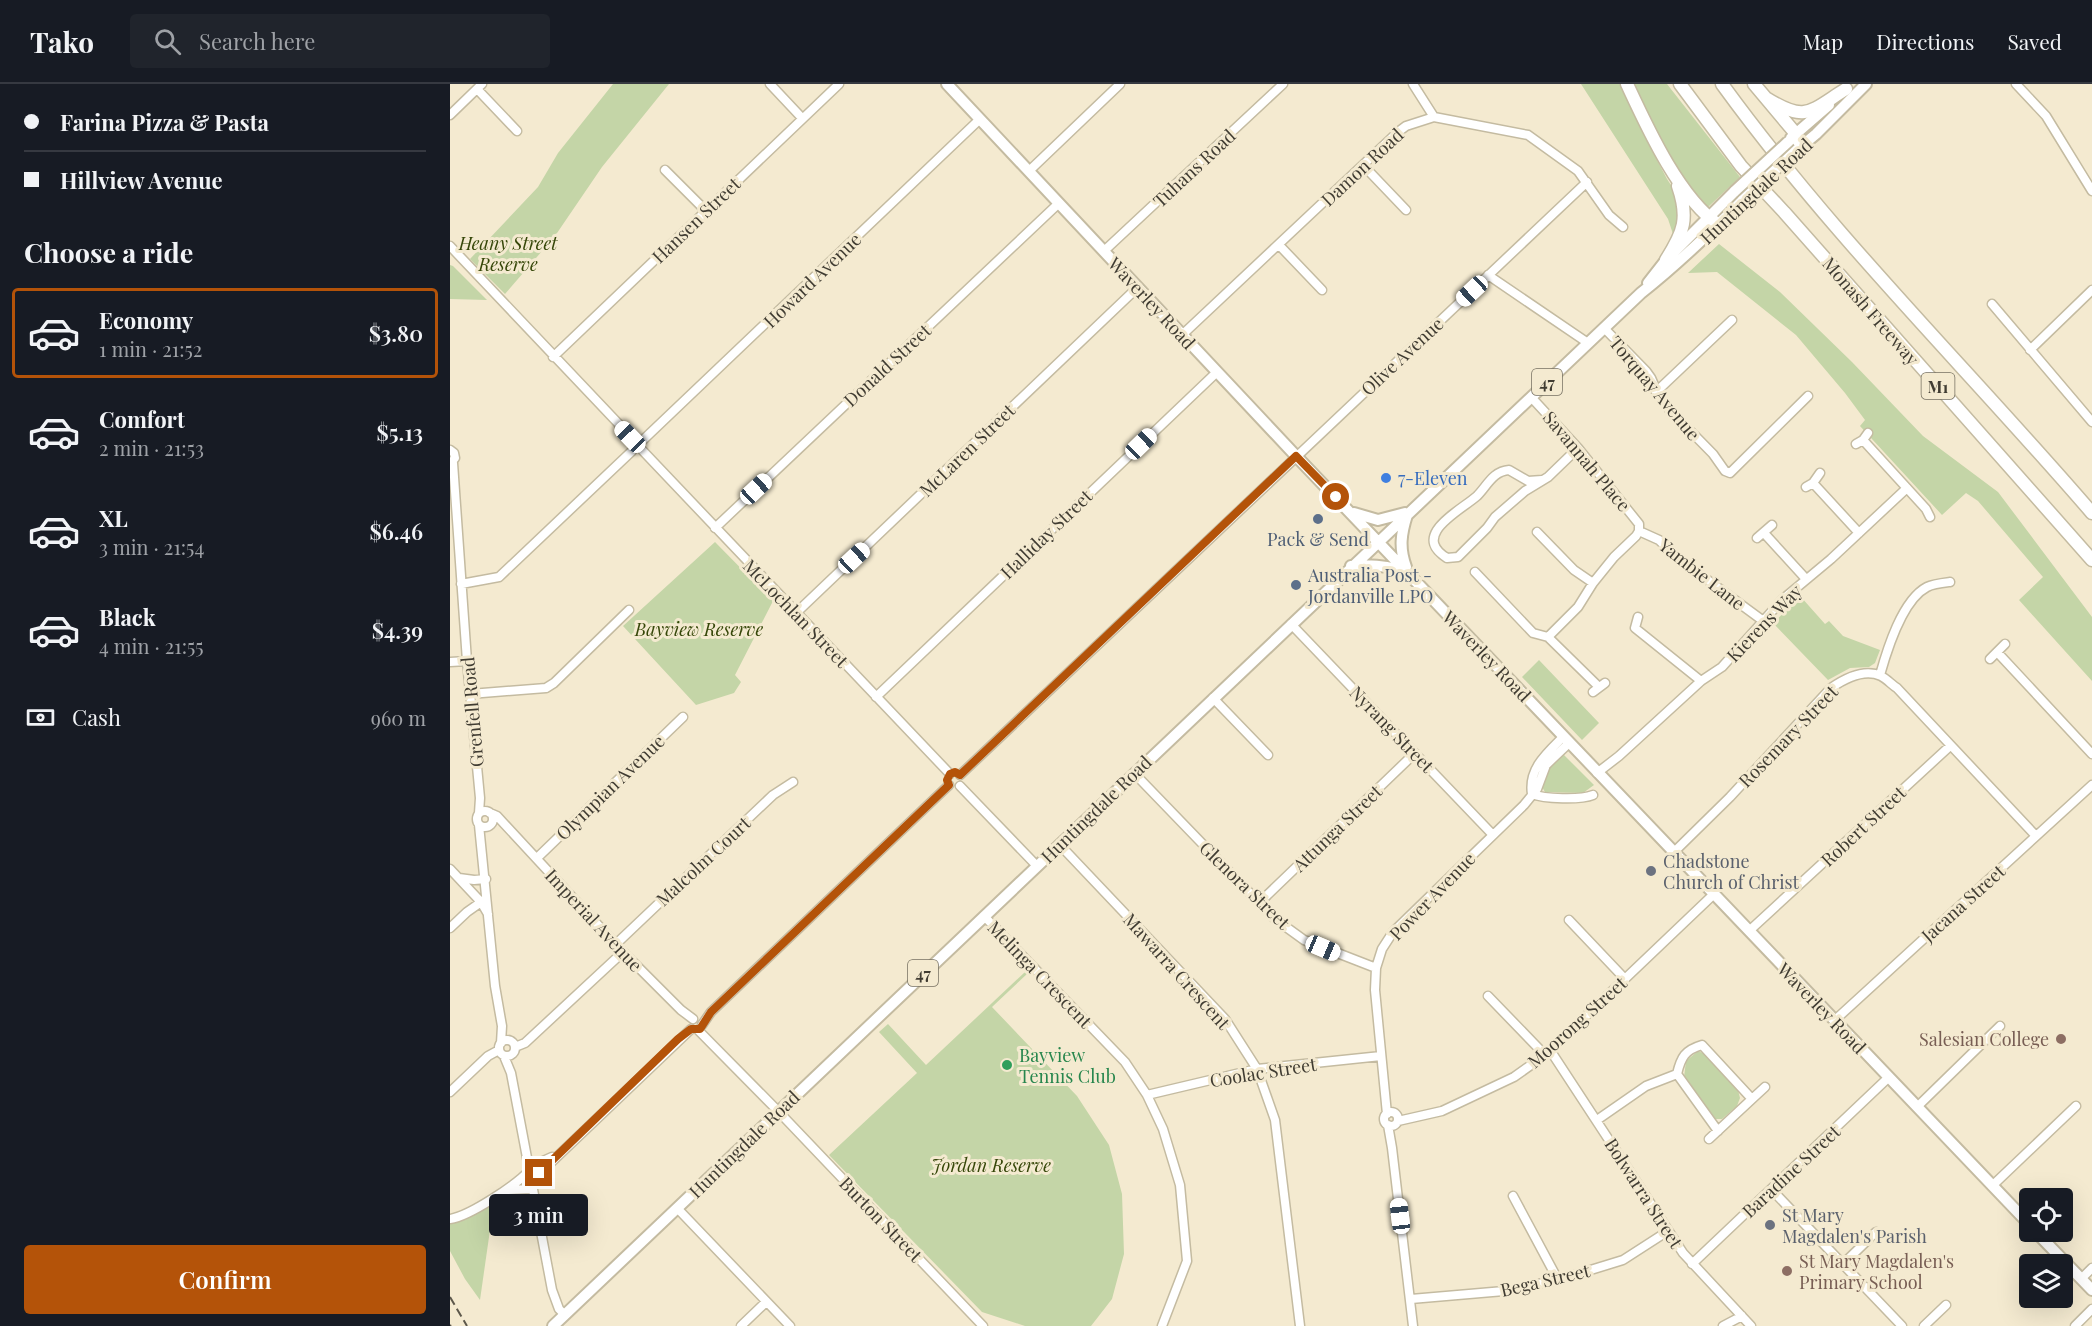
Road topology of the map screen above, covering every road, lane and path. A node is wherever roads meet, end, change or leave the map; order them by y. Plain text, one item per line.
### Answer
1 (770, 84) edge
2 (838, 84) edge
3 (947, 84) edge
4 (1283, 84) edge
5 (1413, 84) edge
6 (1627, 84) edge
7 (1680, 84) edge
8 (1722, 84) edge
9 (1754, 84) edge
10 (1866, 84) edge
11 (2016, 84) edge
12 (1114, 86) edge
13 (480, 87) edge
14 (1851, 87) edge
15 (1766, 98) junction
16 (450, 115) edge
17 (1434, 117) junction
18 (802, 118) junction
19 (980, 119) junction
20 (517, 131) dead end
21 (1795, 141) junction
22 (1363, 165) junction
23 (665, 170) dead end
24 (1029, 171) junction
25 (1674, 173) junction
26 (1587, 182) junction
27 (2092, 191) edge
28 (1059, 203) junction
29 (705, 210) junction
30 (1406, 210) dead end
31 (1707, 217) junction
32 (1719, 225) junction
33 (1623, 227) dead end
34 (1279, 245) junction
35 (450, 246) edge
36 (1104, 252) junction
37 (450, 255) edge
38 (1666, 260) junction
39 (463, 261) junction
40 (1488, 276) junction
41 (1138, 287) junction
42 (1322, 290) dead end
43 (2092, 290) edge
44 (1641, 293) junction
45 (1992, 304) dead end
46 (1732, 320) dead end
47 (1604, 328) junction
48 (1182, 335) junction
49 (1588, 343) junction
50 (2030, 350) junction
51 (553, 357) junction
52 (1217, 372) junction
53 (1656, 392) junction
54 (1808, 396) dead end
55 (1531, 397) junction
56 (2092, 422) edge
57 (1862, 439) dead end
58 (633, 440) junction
59 (644, 440) junction
60 (1578, 448) junction
61 (450, 450) edge
62 (632, 451) junction
63 (644, 451) junction
64 (1296, 456) junction
65 (451, 464) edge
66 (1820, 473) dead end
67 (451, 480) edge
68 (1542, 480) junction
69 (1906, 488) junction
70 (1351, 512) junction
71 (1408, 512) junction
72 (2092, 513) edge
73 (1930, 517) dead end
74 (1772, 525) dead end
75 (715, 528) junction
76 (1639, 531) junction
77 (1537, 532) dead end
78 (1859, 532) junction
79 (1378, 541) junction
80 (2092, 560) edge
81 (1351, 566) junction
82 (1408, 573) junction
83 (1474, 573) dead end
84 (1806, 579) junction
85 (1950, 582) dead end
86 (1593, 583) junction
87 (461, 584) junction
88 (629, 610) dead end
89 (796, 613) junction
90 (1638, 617) dead end
91 (1762, 620) junction
92 (1291, 624) junction
93 (1548, 637) junction
94 (2005, 644) dead end
95 (1997, 652) junction
96 (1990, 659) dead end
97 (467, 661) junction
98 (450, 662) edge
99 (1880, 675) junction
100 (1701, 681) junction
101 (1599, 687) dead end
102 (470, 694) junction
103 (876, 697) junction
104 (1213, 698) junction
105 (683, 717) dead end
106 (1566, 740) junction
107 (1950, 746) junction
108 (1415, 753) junction
109 (2092, 754) edge
110 (1268, 756) dead end
111 (1134, 773) junction
112 (950, 774) junction
113 (960, 775) junction
114 (1600, 775) junction
115 (793, 782) dead end
116 (949, 785) junction
117 (2092, 785) edge
118 (960, 786) junction
119 (1532, 794) junction
120 (1593, 795) dead end
121 (480, 798) junction
122 (479, 813) junction
123 (490, 813) junction
124 (486, 825) junction
125 (509, 828) junction
126 (1493, 835) junction
127 (2036, 836) junction
128 (1059, 844) junction
129 (1674, 852) junction
130 (537, 858) junction
131 (1037, 866) junction
132 (450, 869) edge
133 (459, 879) junction
134 (486, 879) junction
135 (1714, 894) junction
136 (484, 900) junction
137 (1259, 903) junction
138 (984, 916) junction
139 (1569, 920) dead end
140 (450, 928) edge
141 (1749, 931) junction
142 (616, 944) junction
143 (623, 951) junction
144 (1376, 968) junction
145 (1625, 979) junction
146 (1488, 996) dead end
147 (1834, 1020) junction
148 (695, 1025) junction
149 (2000, 1026) dead end
150 (507, 1048) junction
151 (1548, 1053) junction
152 (1381, 1056) junction
153 (1257, 1069) junction
154 (1677, 1074) junction
155 (1889, 1077) junction
156 (1765, 1087) dead end
157 (450, 1092) edge
158 (1147, 1095) junction
159 (1752, 1098) junction
160 (2076, 1106) dead end
161 (1917, 1107) junction
162 (778, 1112) junction
163 (1393, 1119) junction
164 (1597, 1120) junction
165 (1718, 1131) junction
166 (1709, 1139) dead end
167 (555, 1156) junction
168 (530, 1170) junction
169 (1992, 1186) junction
170 (532, 1189) junction
171 (1771, 1189) junction
172 (506, 1190) junction
173 (1514, 1196) dead end
174 (677, 1208) junction
175 (2019, 1214) edge
176 (450, 1219) edge
177 (1668, 1231) junction
178 (1876, 1232) dead end
179 (2046, 1242) edge
180 (1692, 1264) junction
181 (1843, 1264) junction
182 (2092, 1268) edge
183 (2081, 1279) junction
184 (1558, 1280) junction
185 (2092, 1290) edge
186 (1411, 1299) junction
187 (766, 1302) junction
188 (1947, 1305) dead end
189 (2092, 1309) edge
190 (565, 1314) junction
191 (1742, 1316) junction
192 (553, 1326) edge
193 (741, 1326) edge
194 (790, 1326) edge
195 (983, 1326) edge
196 (1162, 1326) edge
197 (1300, 1326) edge
198 (1413, 1326) edge
199 (1722, 1326) edge
200 (1752, 1326) edge
201 (1902, 1326) edge
202 (1924, 1326) edge
203 (2074, 1326) edge

1 - 18 street
2 - 18 street, Hansen Street
3 - 19 main road, Waverley Road
4 - 36 street, Tuhans Road
5 - 17 street
6 - 25 highway
7 - 80 highway, Monash Freeway / M1
8 - 72 highway, Monash Freeway / M1
9 - 15 highway
10 - 21 main road, Huntingdale Road / 47
11 - 27 street
12 - 24 street
13 - 16 street
13 - 20 street
14 - 15 highway
14 - 21 main road, Huntingdale Road / 47
15 - 21 highway
17 - 22 street, Damon Road
17 - 26 street, Damon Road
18 - 29 street, Hansen Street
19 - 24 main road, Waverley Road
19 - 59 street, Howard Avenue
21 - 31 main road, Huntingdale Road / 47, bridge
21 - 32 main road, Huntingdale Road / 47, bridge
22 - 30 street
22 - 34 street, Damon Road
23 - 29 street
24 - 28 main road, Waverley Road
25 - 31 highway
25 - 38 highway
26 - 33 street, Damon Road
26 - 40 street, Olive Avenue
28 - 36 main road, Waverley Road
28 - 75 street, Donald Street
29 - 51 street, Hansen Street
31 - 32 highway
31 - 38 main road, Huntingdale Road / 47
32 - 44 main road, Huntingdale Road / 47
34 - 42 street
34 - 48 street, Damon Road
35 - 39 street
36 - 41 main road, Waverley Road
37 - 39 street
38 - 44 main road, Huntingdale Road / 47
39 - 51 street
40 - 49 street
40 - 64 street, Olive Avenue
41 - 48 main road, Waverley Road
41 - 89 street, McLaren Street
43 - 50 street
44 - 47 main road, Huntingdale Road / 47
45 - 50 street
46 - 53 street
47 - 49 main road, Huntingdale Road / 47
47 - 53 street, Torquay Avenue
48 - 52 main road, Waverley Road
49 - 55 main road, Huntingdale Road / 47
50 - 56 street
51 - 58 street
52 - 64 main road, Waverley Road
52 - 103 street, Halliday Street
53 - 54 street, Torquay Avenue
55 - 60 street, Savannah Place
55 - 71 main road, Huntingdale Road / 47
57 - 69 street
58 - 59 street
58 - 62 street
59 - 63 street
60 - 68 street
60 - 76 street, Savannah Place
61 - 65 street, Grenfell Road
62 - 63 street
62 - 87 street
63 - 75 street, McLochlan Street
64 - 70 main road, Waverley Road
64 - 113 street, Olive Avenue
65 - 67 street, Grenfell Road
66 - 78 street
67 - 87 street, Grenfell Road
68 - 68 street
69 - 73 street
69 - 78 street, Kierens Way
70 - 71 main road
70 - 79 main road, Waverley Road
71 - 79 main road, Huntingdale Road / 47
71 - 82 main road
74 - 84 street
75 - 89 street, McLochlan Street
76 - 86 street, Savannah Place
76 - 91 street, Yambie Lane
77 - 86 street
78 - 84 street, Kierens Way
79 - 81 main road, Huntingdale Road / 47
79 - 82 main road, Waverley Road
81 - 82 main road
81 - 92 main road, Huntingdale Road / 47
82 - 106 main road, Waverley Road
83 - 93 street
84 - 91 street, Kierens Way
85 - 99 street
86 - 93 street, Savannah Place
87 - 97 street, Grenfell Road
88 - 102 street
89 - 103 street, McLochlan Street
90 - 100 street
91 - 100 street, Kierens Way
92 - 104 main road, Huntingdale Road / 47
92 - 108 street, Nyrang Street
93 - 101 street
94 - 95 street
95 - 96 street
95 - 109 street
97 - 98 street
97 - 102 street, Grenfell Road
99 - 107 street
99 - 129 street, Rosemary Street
100 - 114 street, Kierens Way
102 - 121 street, Grenfell Road
103 - 112 street, McLochlan Street
104 - 110 street
104 - 111 main road, Huntingdale Road / 47
105 - 130 street, Olympian Avenue
106 - 114 main road, Waverley Road
106 - 119 street, Power Avenue
107 - 127 street
107 - 141 street, Robert Street
108 - 126 street, Nyrang Street
108 - 137 street, Attunga Street
111 - 128 main road, Huntingdale Road / 47
111 - 137 street, Glenora Street
112 - 113 street
112 - 116 street
113 - 118 street
114 - 129 main road, Waverley Road
115 - 142 street, Malcolm Court
116 - 118 street
116 - 148 street
117 - 127 street, Jacana Street
118 - 131 street
119 - 120 street
119 - 126 street, Power Avenue
121 - 122 street, Grenfell Road
121 - 123 street, Grenfell Road
122 - 123 street
122 - 124 street, Grenfell Road
123 - 124 street, Grenfell Road
123 - 125 street, Imperial Avenue
124 - 125 street
124 - 134 street, Grenfell Road
125 - 130 street, Imperial Avenue
126 - 144 street, Power Avenue
127 - 147 street, Jacana Street
128 - 131 main road, Huntingdale Road / 47
128 - 153 street, Mawarra Crescent
129 - 135 main road, Waverley Road
130 - 142 street, Imperial Avenue
131 - 138 main road, Huntingdale Road / 47
132 - 133 street
133 - 134 street
133 - 136 street
134 - 136 street, Grenfell Road
135 - 141 main road, Waverley Road
135 - 145 street, Moorong Street
136 - 140 street
136 - 150 street
137 - 144 street, Glenora Street
138 - 158 street, Melinga Crescent
138 - 162 main road, Huntingdale Road / 47
139 - 145 street
141 - 147 main road, Waverley Road
142 - 143 street, Imperial Avenue
143 - 148 street, Imperial Avenue
143 - 150 street
144 - 152 street, Power Avenue
145 - 151 street, Moorong Street
146 - 151 street, Bolwarra Street
147 - 155 main road, Waverley Road
148 - 162 street, Imperial Avenue
148 - 167 street
149 - 161 street
150 - 157 street
150 - 168 street
151 - 163 street, Moorong Street
151 - 164 street, Bolwarra Street
152 - 153 street, Coolac Street
152 - 163 street, Power Avenue
153 - 158 street, Coolac Street
153 - 197 street, Mawarra Crescent
154 - 159 street
154 - 164 street
154 - 165 street
155 - 161 main road, Waverley Road
155 - 171 street, Baradine Street
156 - 159 street
158 - 196 street, Melinga Crescent
159 - 165 street
160 - 169 street
161 - 169 main road, Waverley Road
162 - 174 main road, Huntingdale Road / 47
162 - 195 street, Burton Street
163 - 186 street, Power Avenue
164 - 177 street, Bolwarra Street
165 - 166 street
167 - 168 street
167 - 168 street
168 - 170 street
168 - 172 street
169 - 175 main road, Waverley Road
170 - 172 street
170 - 190 street
171 - 180 street, Baradine Street
171 - 181 street
172 - 176 street
173 - 184 street
174 - 187 street
174 - 190 main road, Huntingdale Road / 47
177 - 180 street, Bolwarra Street
177 - 184 street, Bega Street
178 - 181 street
179 - 183 main road
180 - 191 street, Bolwarra Street
181 - 201 street
182 - 183 street
183 - 185 main road
184 - 186 street, Bega Street
186 - 198 street, Power Avenue
187 - 193 street
187 - 194 street
188 - 202 street
189 - 203 street
190 - 192 main road, Huntingdale Road / 47
191 - 199 street
191 - 200 street, Bolwarra Street

